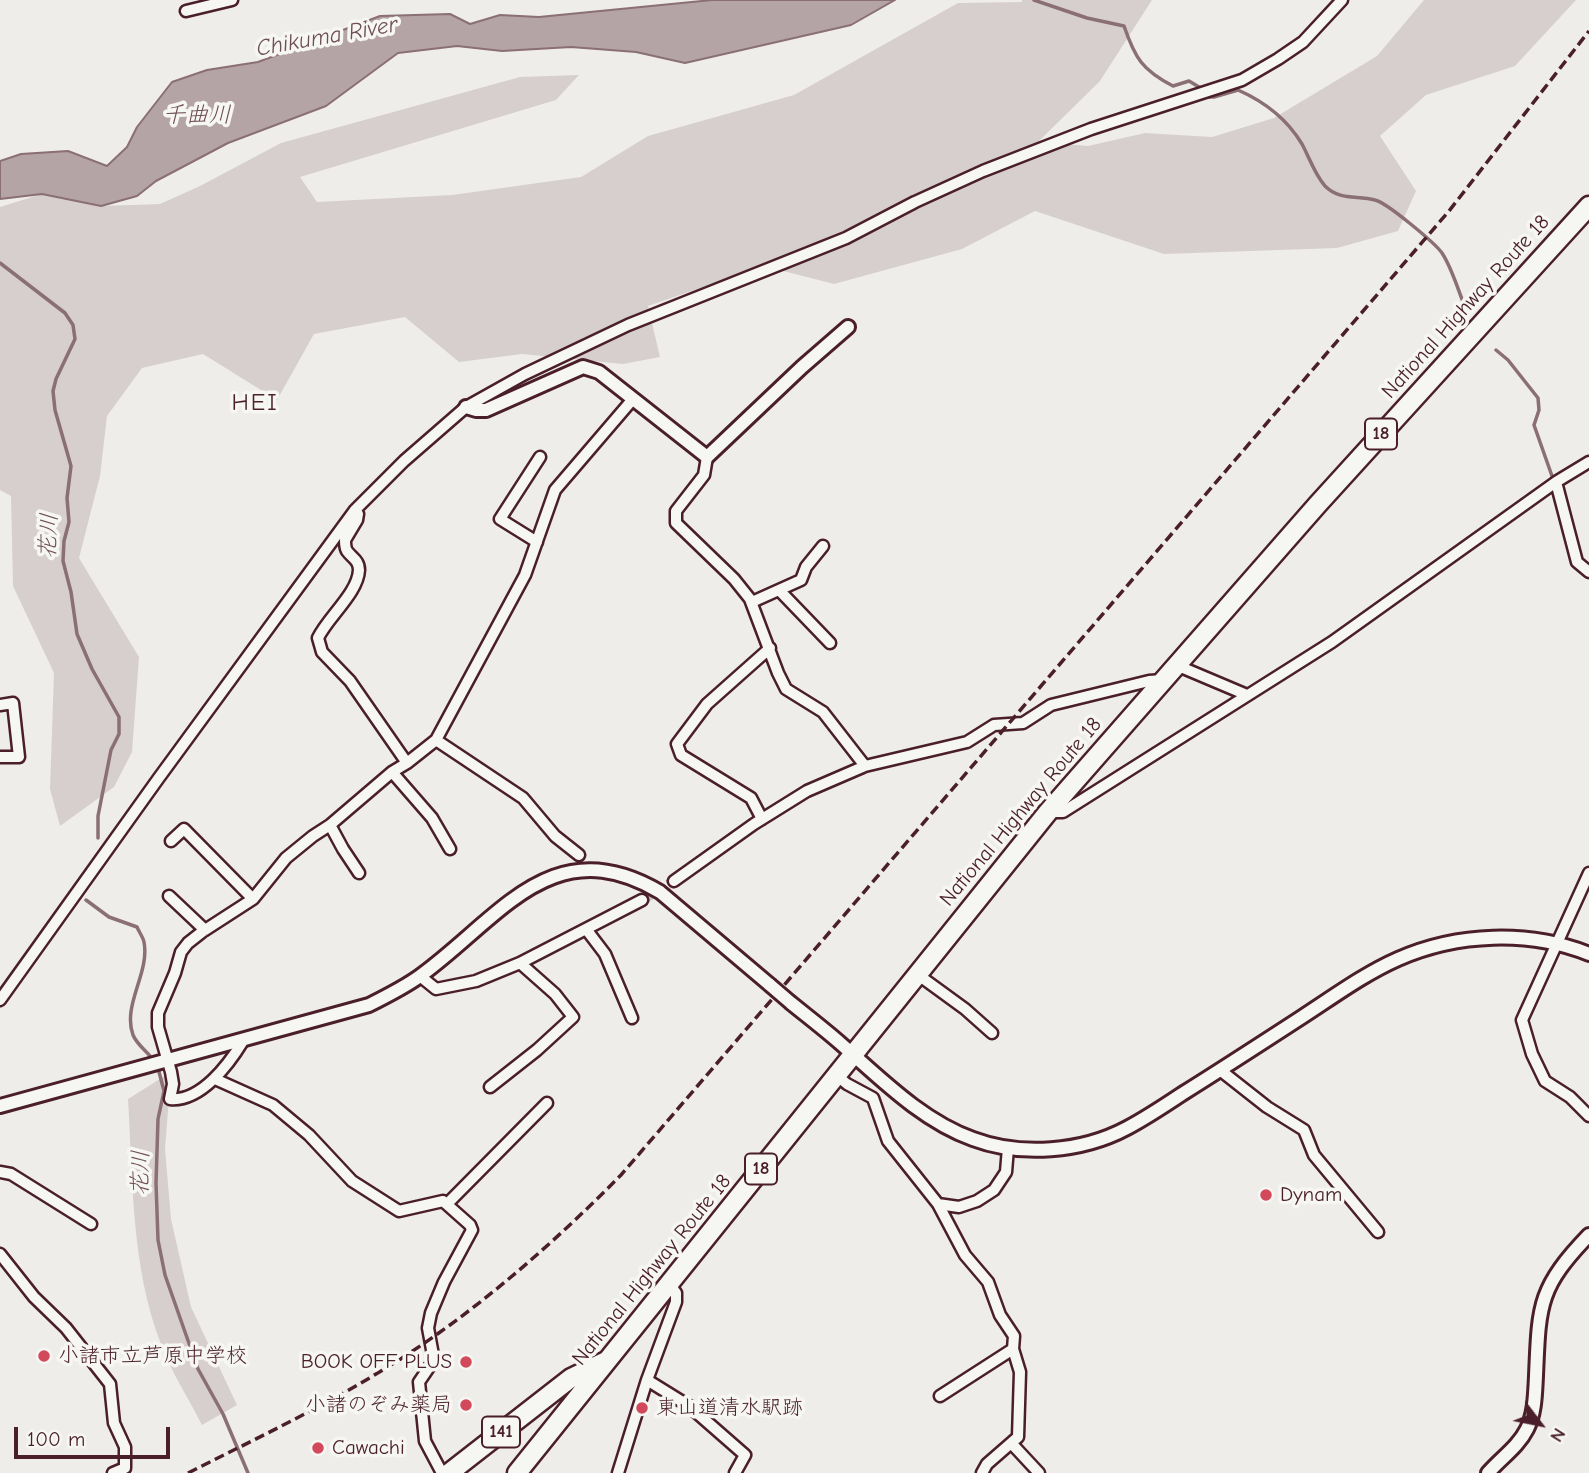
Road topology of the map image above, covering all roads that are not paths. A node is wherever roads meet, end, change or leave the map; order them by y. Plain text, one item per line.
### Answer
1 (232, 0) edge
2 (1342, 0) edge
3 (186, 11) dead end
4 (1589, 206) edge
5 (848, 327) dead end
6 (634, 399) junction
7 (466, 407) junction
8 (540, 457) dead end
9 (707, 457) junction
10 (1589, 462) edge
11 (1556, 482) junction
12 (355, 510) junction
13 (537, 542) junction
14 (823, 546) dead end
15 (1589, 572) edge
16 (779, 590) junction
17 (752, 602) junction
18 (830, 643) dead end
19 (770, 648) junction
20 (1176, 665) junction
21 (1164, 680) junction
22 (1247, 695) junction
23 (0, 705) edge
24 (436, 740) junction
25 (0, 757) edge
26 (407, 763) junction
27 (864, 766) junction
28 (392, 772) junction
29 (1048, 812) junction
30 (762, 819) junction
31 (330, 825) junction
32 (171, 841) dead end
33 (450, 849) dead end
34 (579, 855) dead end
35 (359, 873) dead end
36 (1589, 873) edge
37 (674, 881) tunnel mouth
38 (169, 896) dead end
39 (253, 899) junction
40 (642, 901) tunnel mouth
41 (586, 929) junction
42 (205, 930) junction
43 (1555, 944) junction
44 (1589, 954) edge
45 (520, 963) junction
46 (917, 974) junction
47 (420, 976) junction
48 (1, 997) edge
49 (632, 1018) dead end
50 (992, 1033) dead end
51 (243, 1041) junction
52 (852, 1054) junction
53 (164, 1061) junction
54 (1220, 1070) junction
55 (836, 1075) junction
56 (215, 1079) junction
57 (490, 1087) dead end
58 (547, 1103) dead end
59 (0, 1106) edge
60 (1589, 1116) edge
61 (1008, 1147) junction
62 (0, 1172) edge
63 (447, 1204) junction
64 (938, 1204) junction
65 (91, 1224) dead end
66 (1378, 1232) dead end
67 (1589, 1235) edge
68 (0, 1254) edge
69 (670, 1284) junction
70 (1013, 1349) junction
71 (609, 1360) junction
72 (647, 1380) junction
73 (553, 1392) junction
74 (940, 1396) dead end
75 (568, 1412) junction
76 (1012, 1444) junction
77 (113, 1473) edge
78 (442, 1473) edge
79 (449, 1473) edge
80 (517, 1473) edge
81 (618, 1473) edge
82 (735, 1473) edge
83 (982, 1473) edge
84 (1039, 1473) edge
85 (1488, 1473) edge

1 - 3 street
2 - 7 street
4 - 20 highway, National Highway Route 18 / 18
5 - 9 street
6 - 7 street
6 - 9 street
6 - 13 street
7 - 12 street
8 - 13 street
9 - 17 street
10 - 11 street
11 - 15 street
11 - 22 street
12 - 26 street
12 - 48 street
13 - 24 street
14 - 16 street
16 - 17 street
16 - 18 street
17 - 19 street
19 - 27 street
19 - 30 street
20 - 21 highway, National Highway Route 18 / 18
20 - 22 street
21 - 27 street
21 - 29 highway, National Highway Route 18 / 18
22 - 29 street
23 - 25 street
24 - 26 street
24 - 34 street
26 - 28 street
27 - 30 street
28 - 31 street
28 - 33 street
29 - 46 highway, National Highway Route 18 / 18
30 - 37 street
31 - 35 street
31 - 39 street
32 - 39 street
36 - 43 street
38 - 42 street
39 - 42 street
40 - 41 street
41 - 45 street
41 - 49 street
42 - 53 street
43 - 44 street
43 - 54 street
43 - 60 street
45 - 47 street
45 - 57 street
46 - 50 street
46 - 52 highway, National Highway Route 18 / 18
47 - 51 street
47 - 52 street, bridge
51 - 53 street
51 - 56 street
52 - 55 highway, National Highway Route 18 / 18
52 - 61 street
53 - 56 street
53 - 59 street
54 - 61 street
54 - 66 street
55 - 64 street
55 - 69 highway, National Highway Route 18 / 18
56 - 63 street
58 - 63 street
61 - 64 street
62 - 65 street
63 - 78 street
64 - 70 street
67 - 85 street
68 - 77 street
69 - 71 highway, National Highway Route 18 / 18
69 - 72 street
70 - 74 street
70 - 76 street
71 - 73 highway, 141
71 - 75 highway, National Highway Route 18 / 18
72 - 81 street
72 - 82 street
73 - 75 highway
73 - 79 highway, 141
75 - 80 highway, National Highway Route 18 / 18
76 - 83 street
76 - 84 street

